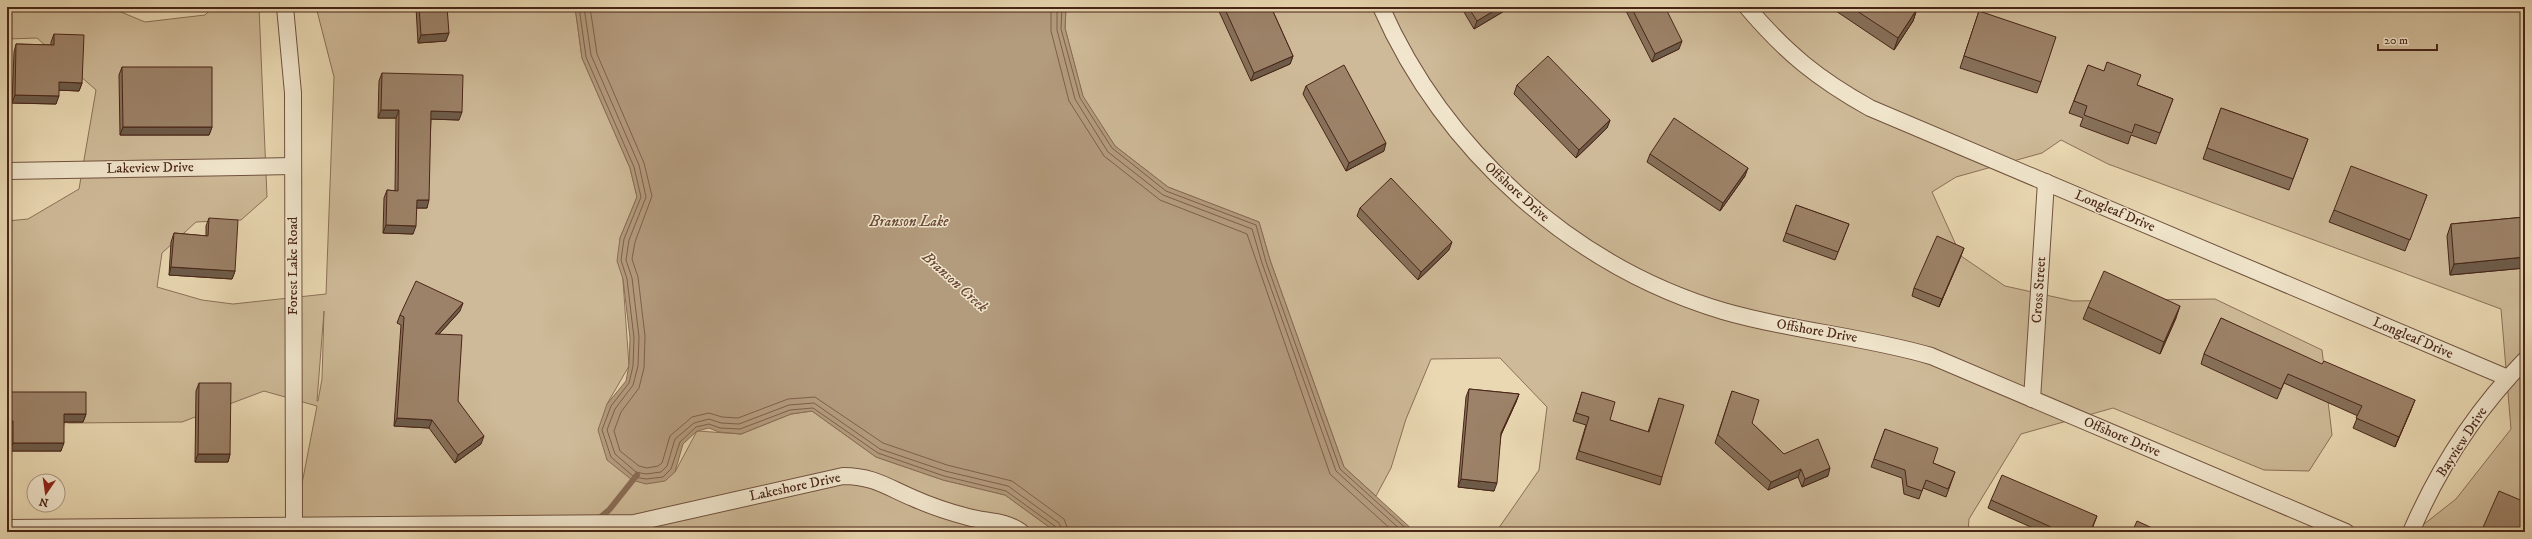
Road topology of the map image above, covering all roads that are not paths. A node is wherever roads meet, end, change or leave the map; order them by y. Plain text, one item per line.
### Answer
1 (285, 7) edge
2 (1381, 7) edge
3 (1748, 7) edge
4 (293, 166) junction
5 (7, 171) edge
6 (2046, 182) junction
7 (2525, 360) edge
8 (2508, 378) junction
9 (2032, 399) junction
10 (294, 525) junction
11 (7, 528) edge
12 (636, 528) edge
13 (1021, 532) edge
14 (2346, 532) edge
15 (2411, 532) edge

1 - 4 street, Forest Lake Road
2 - 9 street, Offshore Drive
3 - 6 street, Longleaf Drive
4 - 5 street, Lakeview Drive
4 - 10 street, Forest Lake Road
6 - 8 street, Longleaf Drive
6 - 9 street, Cross Street
7 - 8 street, Bayview Drive
8 - 15 street, Bayview Drive
9 - 14 street, Offshore Drive
10 - 11 street, Lakeshore Drive
10 - 12 street, Lakeshore Drive
12 - 13 street, Lakeshore Drive

